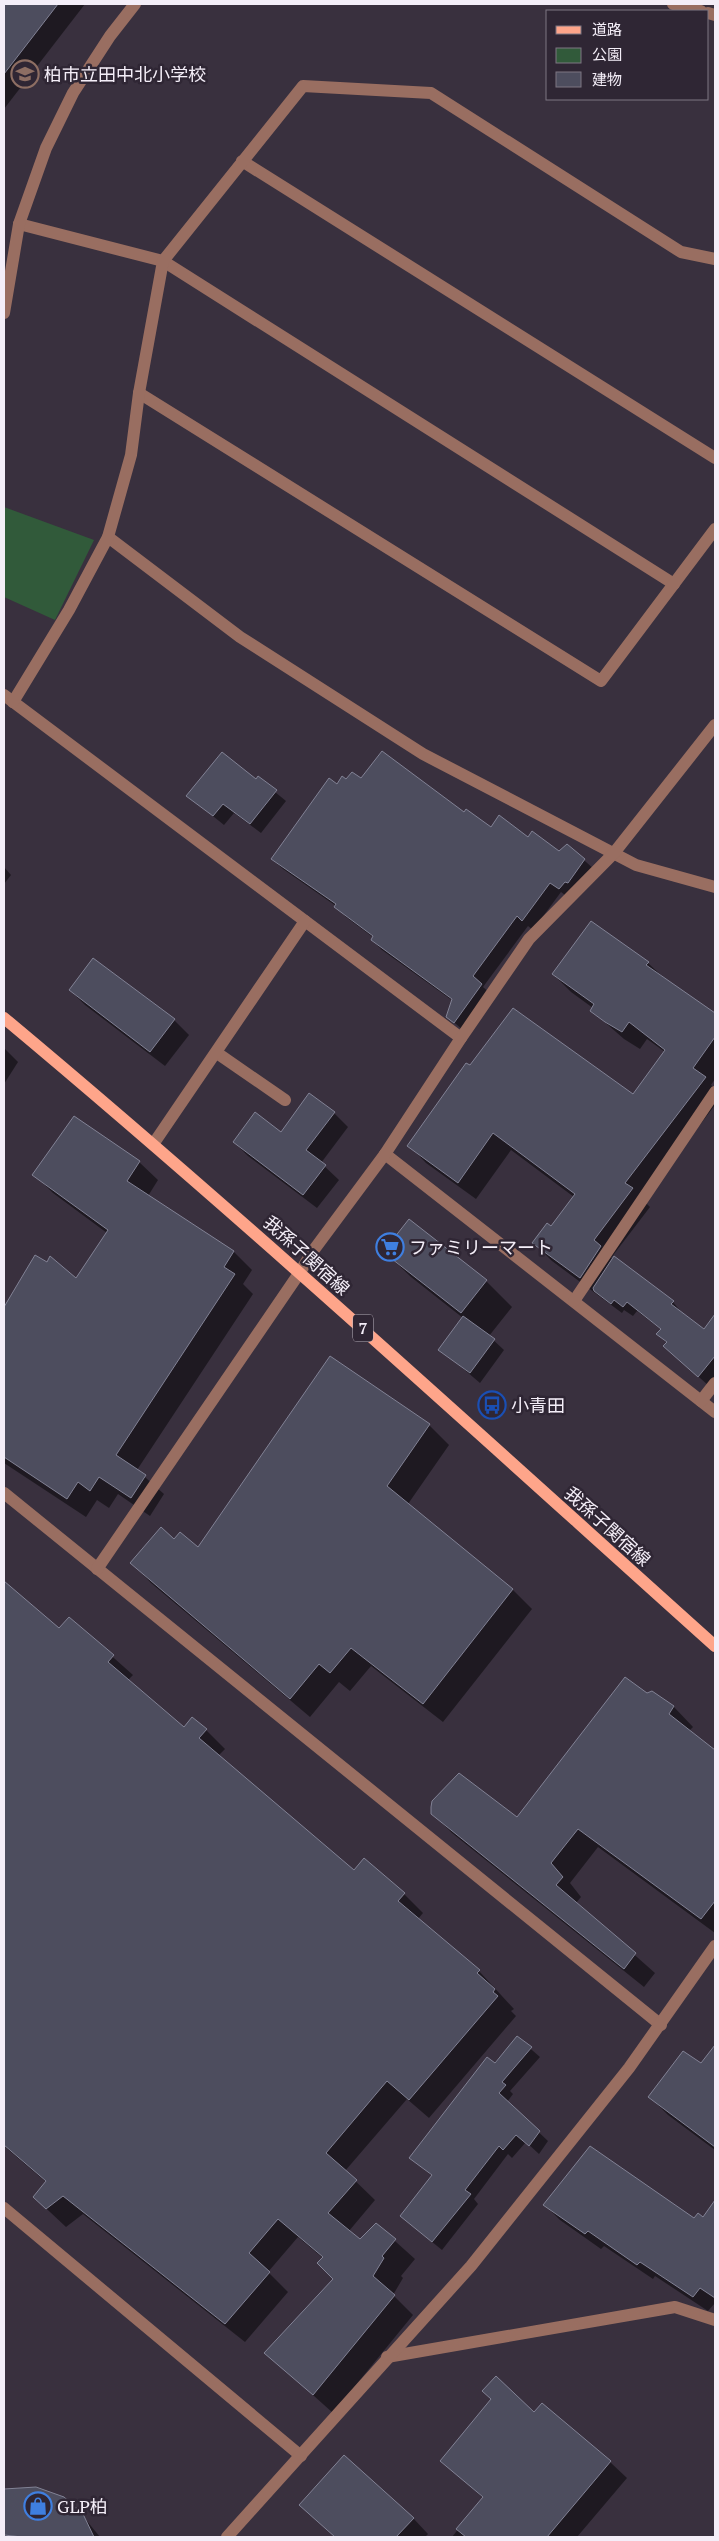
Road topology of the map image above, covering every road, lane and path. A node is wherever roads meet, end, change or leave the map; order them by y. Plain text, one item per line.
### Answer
1 (135, 4) edge
2 (673, 4) edge
3 (697, 10) edge
4 (242, 161) junction
5 (19, 224) junction
6 (715, 259) edge
7 (163, 261) junction
8 (4, 313) edge
9 (139, 393) junction
10 (715, 458) edge
11 (715, 529) edge
12 (108, 537) junction
13 (674, 584) junction
14 (8, 698) edge
15 (715, 725) edge
16 (614, 853) junction
17 (715, 887) edge
18 (305, 921) junction
19 (4, 1018) edge
20 (460, 1038) junction
21 (217, 1053) junction
22 (715, 1092) edge
23 (285, 1100) dead end
24 (154, 1143) junction
25 (385, 1154) junction
26 (300, 1272) junction
27 (574, 1301) junction
28 (715, 1383) edge
29 (701, 1401) junction
30 (715, 1412) edge
31 (4, 1493) edge
32 (97, 1569) junction
33 (714, 1641) edge
34 (715, 1946) edge
35 (661, 2025) junction
36 (4, 2208) edge
37 (715, 2320) edge
38 (387, 2357) junction
39 (301, 2456) junction
40 (227, 2537) edge

1 - 5 street
2 - 3 street
4 - 6 street
4 - 7 street
4 - 10 street
5 - 7 street
5 - 8 street
7 - 9 street
7 - 13 street
9 - 12 street
9 - 13 street
11 - 13 street
12 - 14 street
12 - 16 street
14 - 18 street
15 - 16 street
16 - 17 street
16 - 20 street
18 - 20 street
18 - 21 street
19 - 24 main road, 我孫子関宿線 / 7
20 - 25 street
21 - 23 street
21 - 24 street
22 - 27 street
24 - 26 main road, 我孫子関宿線 / 7
25 - 26 street
25 - 27 street
26 - 32 street
26 - 33 main road, 我孫子関宿線 / 7
27 - 29 street
28 - 29 street
29 - 30 street
31 - 32 street
32 - 35 street
34 - 35 street
35 - 38 street
36 - 39 street
37 - 38 street
38 - 39 street
39 - 40 street

